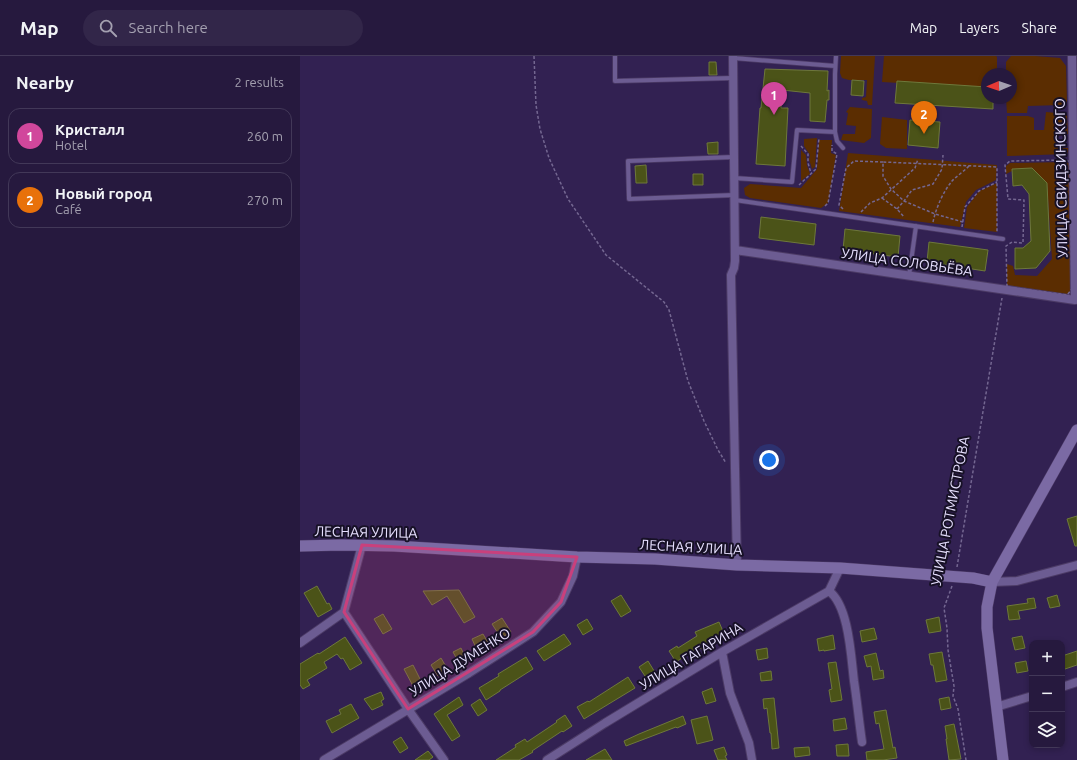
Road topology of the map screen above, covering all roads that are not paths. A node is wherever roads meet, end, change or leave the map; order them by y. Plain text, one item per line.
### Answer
1 (615, 56) edge
2 (836, 56) edge
3 (1072, 56) edge
4 (733, 57) edge
5 (835, 66) junction
6 (733, 78) junction
7 (835, 132) junction
8 (842, 148) dead end
9 (734, 157) junction
10 (734, 178) junction
11 (734, 198) junction
12 (916, 226) junction
13 (1002, 239) dead end
14 (735, 250) junction
15 (909, 276) junction
16 (1075, 300) joint
17 (1077, 430) edge
18 (362, 545) junction
19 (300, 546) edge
20 (577, 557) junction
21 (737, 565) junction
22 (1077, 565) edge
23 (840, 568) junction
24 (992, 582) junction
25 (829, 591) junction
26 (344, 612) junction
27 (300, 643) edge
28 (722, 652) junction
29 (1077, 682) edge
30 (1065, 685) edge
31 (1029, 697) edge
32 (996, 707) junction
33 (408, 709) junction
34 (862, 742) dead end
35 (324, 760) edge
36 (444, 760) edge
37 (547, 760) edge
38 (752, 760) edge
39 (1002, 760) edge

1 - 6 lane
2 - 5 lane
3 - 16 street, УЛИЦА СВИДЗИНСКОГО
4 - 5 lane
4 - 6 street
5 - 7 lane
6 - 9 street
7 - 8 lane
7 - 10 lane
9 - 10 street
9 - 11 lane
10 - 11 street
11 - 12 lane
11 - 14 street
12 - 13 lane
12 - 15 lane
14 - 15 street, УЛИЦА СОЛОВЬЁВА
14 - 21 street
15 - 16 street, УЛИЦА СОЛОВЬЁВА
17 - 24 street
18 - 19 street, ЛЕСНАЯ УЛИЦА
18 - 20 street, ЛЕСНАЯ УЛИЦА
18 - 26 street
20 - 21 street, ЛЕСНАЯ УЛИЦА
20 - 33 street, УЛИЦА ДУМЕНКО
21 - 23 street, ЛЕСНАЯ УЛИЦА
22 - 24 street, ЛЕСНАЯ УЛИЦА
23 - 24 street, ЛЕСНАЯ УЛИЦА
23 - 25 street
24 - 32 street
25 - 28 street, УЛИЦА ГАГАРИНА
25 - 34 street
26 - 27 street
26 - 33 street
28 - 37 street, УЛИЦА ГАГАРИНА
28 - 38 street
29 - 30 street
31 - 32 street
32 - 39 street
33 - 35 street, УЛИЦА ДУМЕНКО
33 - 36 street

